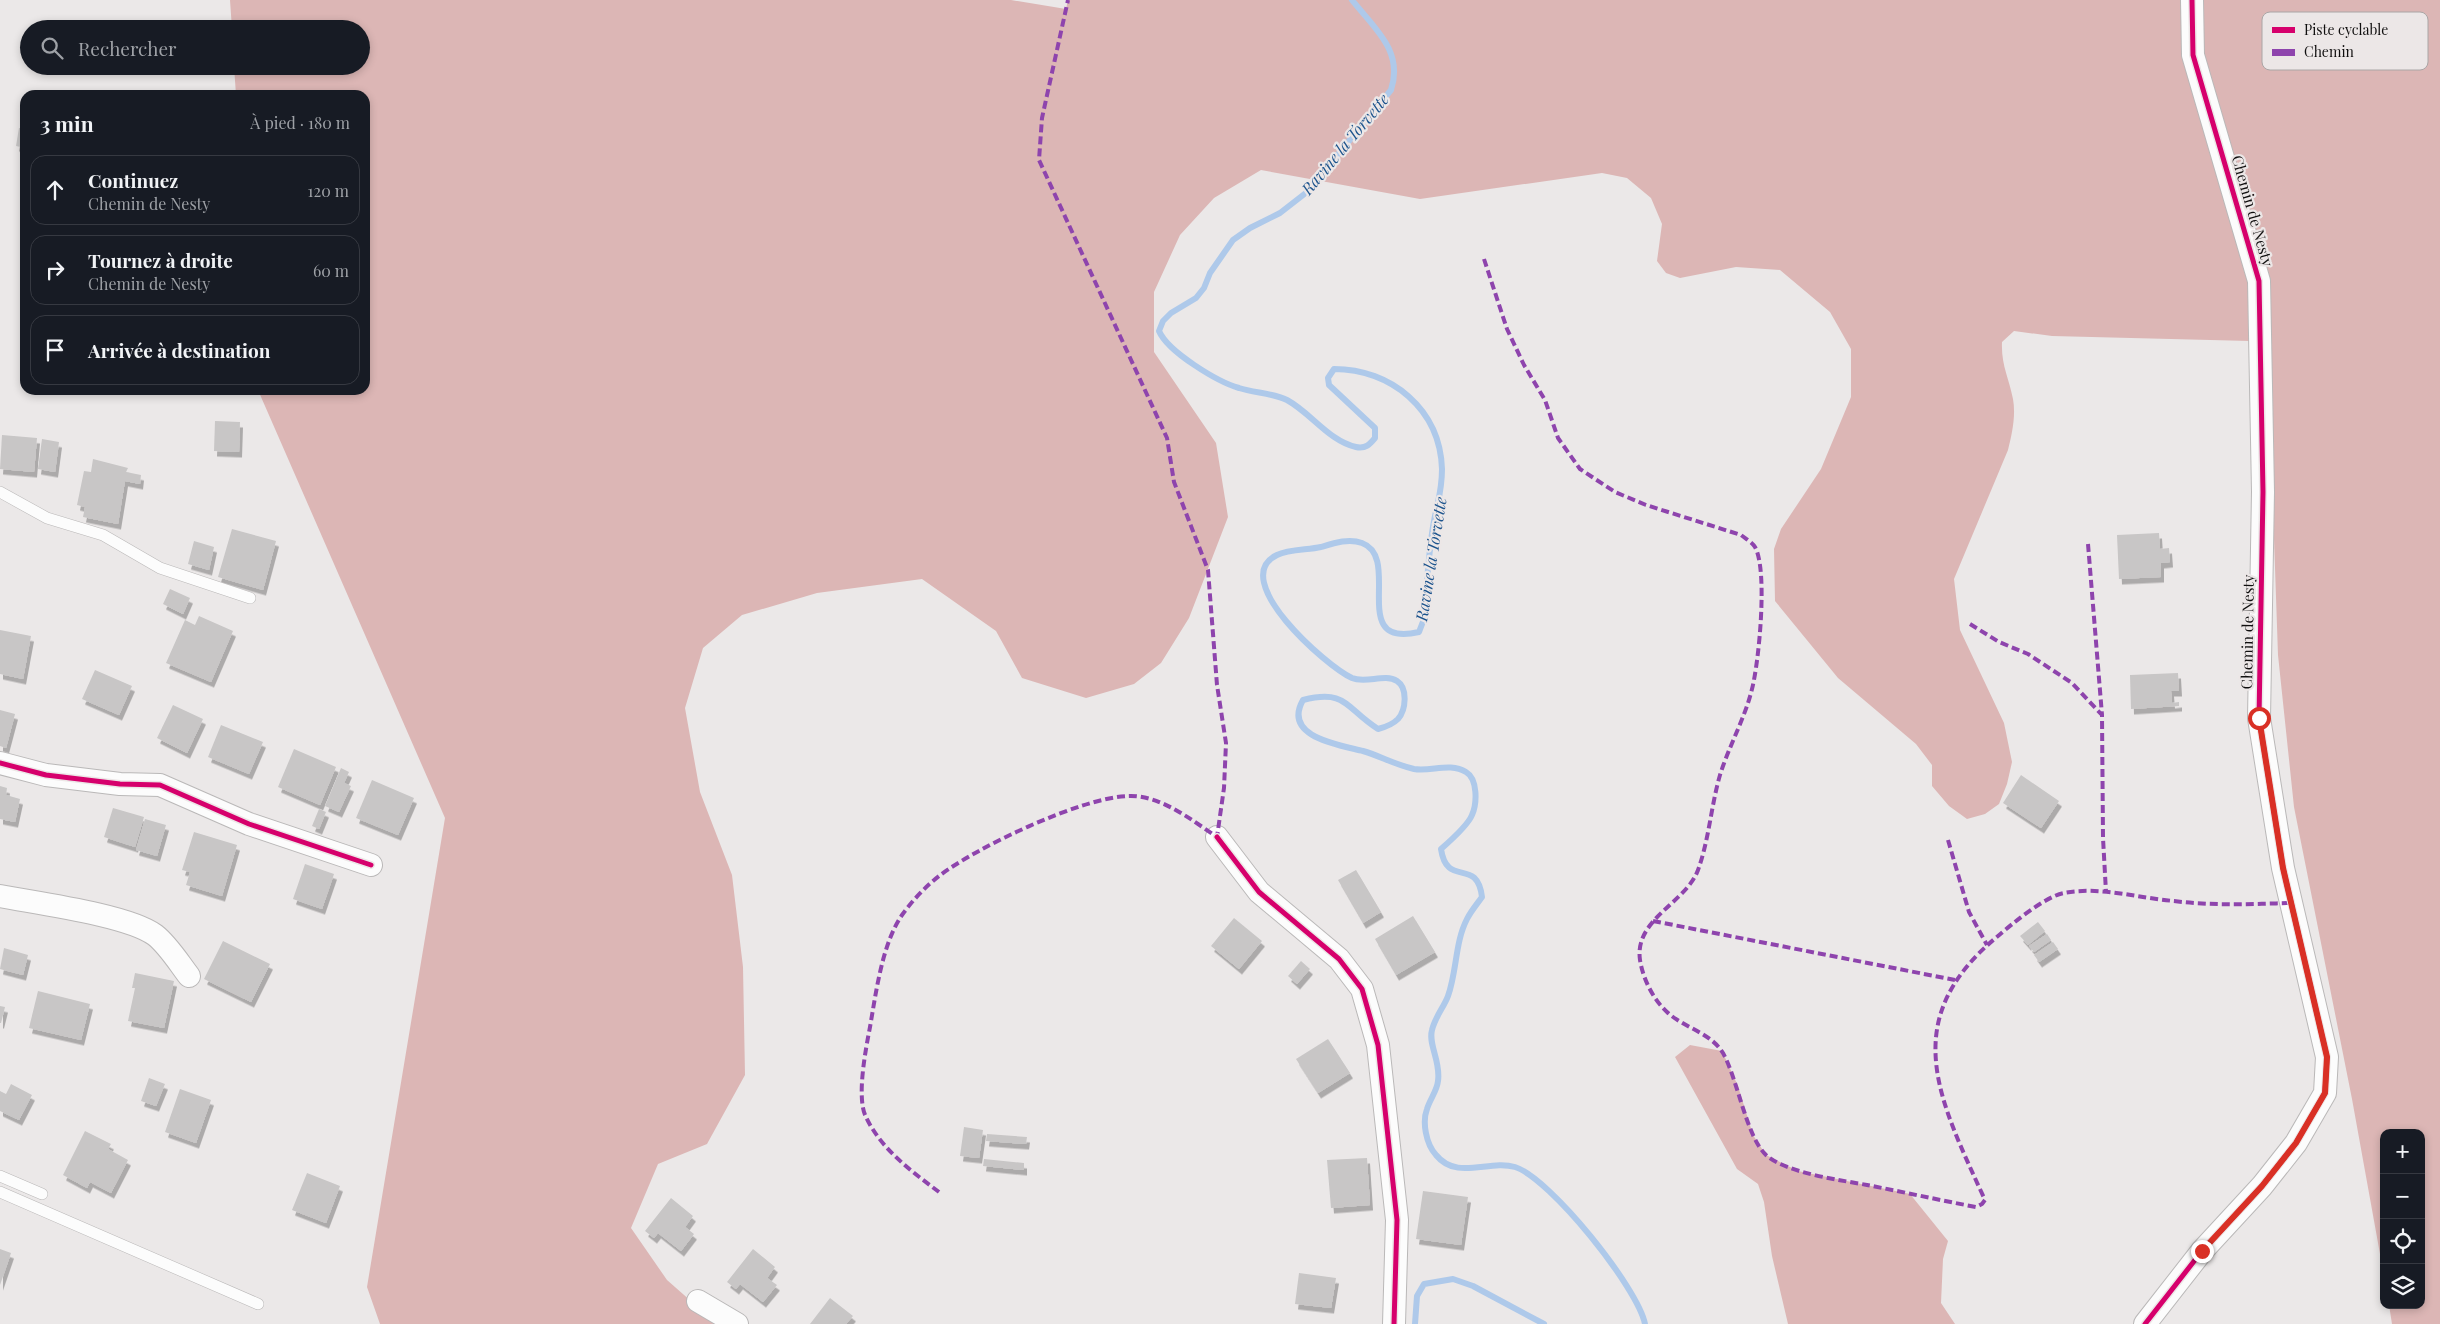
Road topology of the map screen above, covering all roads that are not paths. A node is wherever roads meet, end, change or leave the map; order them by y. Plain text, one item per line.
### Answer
1 (2192, 0) edge
2 (0, 492) edge
3 (250, 598) dead end
4 (0, 763) edge
5 (1217, 838) dead end
6 (371, 864) dead end
7 (0, 896) edge
8 (189, 976) dead end
9 (0, 1176) edge
10 (0, 1192) edge
11 (42, 1194) dead end
12 (698, 1301) dead end
13 (258, 1304) dead end
14 (737, 1324) edge
15 (1394, 1324) edge
16 (2145, 1324) edge

1 - 16 street, Chemin de Nesty
2 - 3 lane
4 - 6 street
5 - 15 street
7 - 8 street
9 - 11 lane
10 - 13 lane
12 - 14 street

